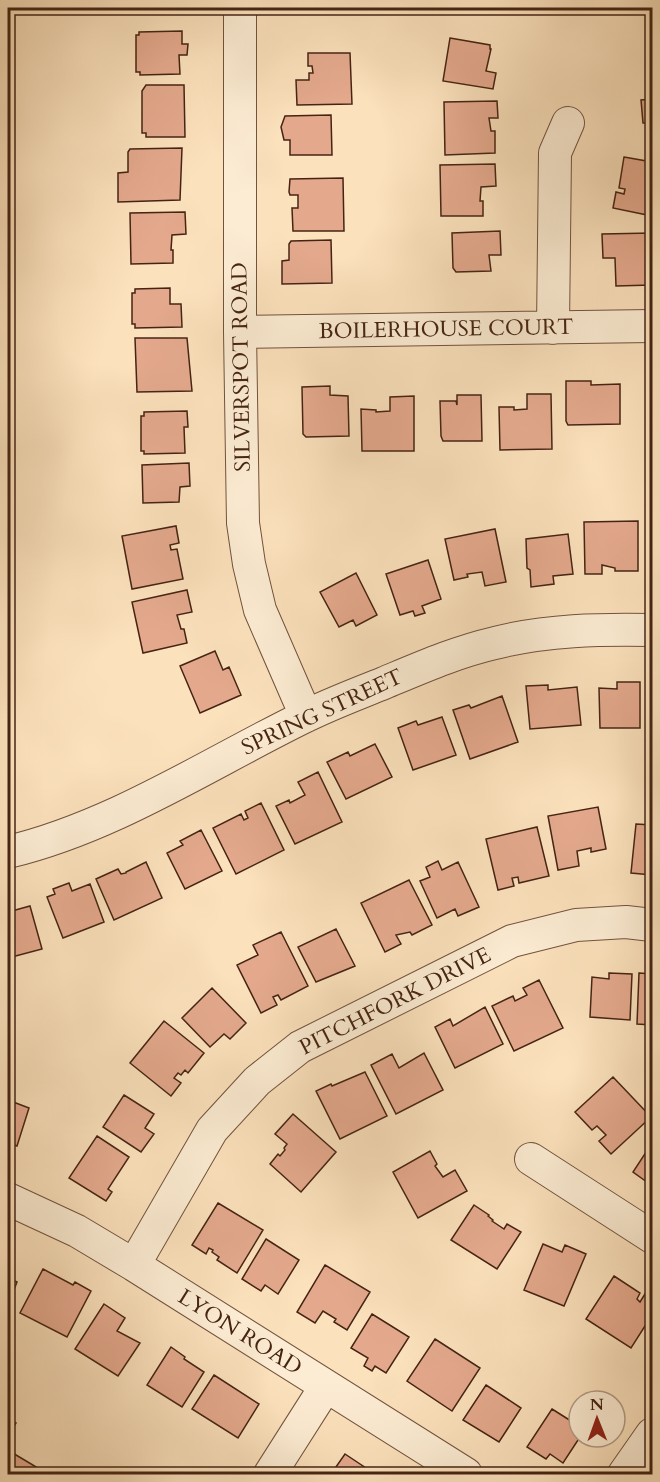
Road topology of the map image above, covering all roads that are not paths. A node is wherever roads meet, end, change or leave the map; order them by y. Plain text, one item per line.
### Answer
1 (240, 8) edge
2 (568, 123) dead end
3 (652, 326) edge
4 (553, 328) junction
5 (240, 332) junction
6 (652, 630) edge
7 (306, 716) junction
8 (8, 852) edge
9 (652, 925) edge
10 (531, 1159) dead end
11 (8, 1199) edge
12 (652, 1237) edge
13 (134, 1265) junction
14 (326, 1386) junction
15 (652, 1434) edge
16 (270, 1474) edge
17 (466, 1474) edge
18 (624, 1474) edge

1 - 5 street, SILVERSPOT ROAD
2 - 4 street
3 - 4 street, BOILERHOUSE COURT
4 - 5 street, BOILERHOUSE COURT
5 - 7 street, SILVERSPOT ROAD
6 - 7 street, SPRING STREET
7 - 8 street, SPRING STREET
9 - 13 street, PITCHFORK DRIVE
10 - 12 street
11 - 13 street, LYON ROAD
13 - 14 street, LYON ROAD
14 - 16 street
14 - 17 street, LYON ROAD
15 - 18 street

